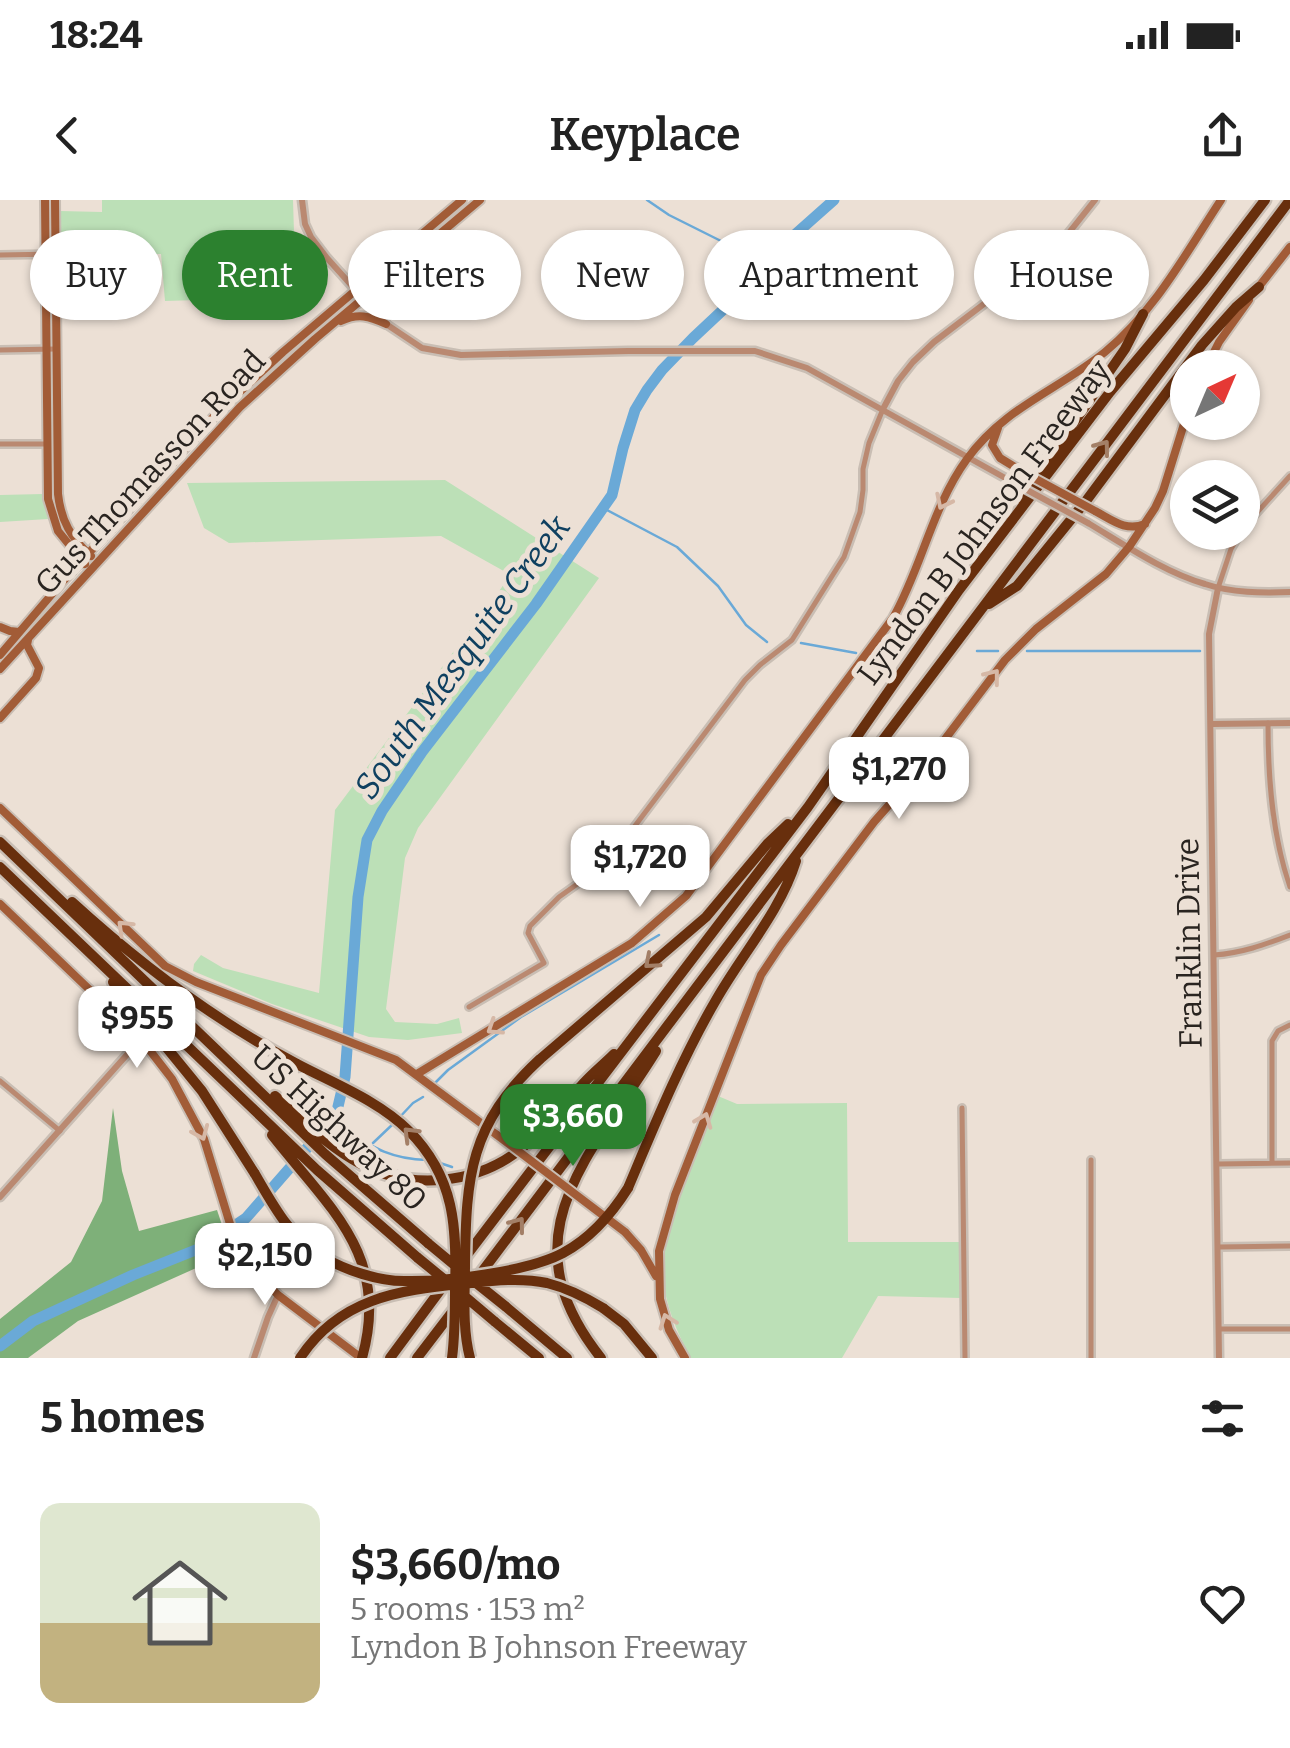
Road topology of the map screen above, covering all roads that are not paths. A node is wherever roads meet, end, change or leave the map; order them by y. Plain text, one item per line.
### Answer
1 (45, 200) edge
2 (54, 200) edge
3 (302, 200) edge
4 (480, 200) edge
5 (1095, 200) edge
6 (1221, 200) edge
7 (1264, 200) edge
8 (1290, 200) edge
9 (459, 203) edge
10 (463, 214) junction
11 (45, 230) edge
12 (55, 230) edge
13 (427, 230) edge
14 (444, 230) edge
15 (1290, 247) edge
16 (30, 254) edge
17 (0, 255) edge
18 (348, 281) edge
19 (1259, 287) junction
20 (348, 298) edge
21 (1149, 305) edge
22 (348, 311) edge
23 (49, 320) edge
24 (53, 320) edge
25 (382, 320) edge
26 (1137, 320) edge
27 (1140, 320) edge
28 (332, 324) junction
29 (386, 324) junction
30 (51, 349) junction
31 (0, 350) edge
32 (1216, 350) edge
33 (283, 352) junction
34 (291, 360) junction
35 (883, 409) junction
36 (219, 411) junction
37 (228, 420) junction
38 (1000, 424) junction
39 (1180, 440) edge
40 (0, 444) edge
41 (52, 444) junction
42 (968, 458) junction
43 (1290, 476) edge
44 (1260, 510) edge
45 (1145, 524) junction
46 (1129, 547) junction
47 (1232, 550) edge
48 (85, 557) junction
49 (98, 562) junction
50 (91, 570) junction
51 (1218, 588) junction
52 (959, 590) junction
53 (1290, 592) edge
54 (981, 609) junction
55 (35, 614) junction
56 (44, 621) junction
57 (0, 631) edge
58 (19, 632) junction
59 (28, 639) junction
60 (5, 654) edge
61 (37, 662) junction
62 (0, 669) edge
63 (0, 718) edge
64 (1268, 723) junction
65 (1290, 723) edge
66 (1212, 724) junction
67 (808, 807) junction
68 (0, 808) edge
69 (0, 842) edge
70 (800, 850) junction
71 (0, 867) edge
72 (28, 870) junction
73 (1290, 887) edge
74 (0, 904) edge
75 (1290, 935) edge
76 (1214, 955) junction
77 (100, 964) junction
78 (689, 997) junction
79 (469, 1008) dead end
80 (1290, 1025) edge
81 (634, 1037) junction
82 (141, 1039) junction
83 (417, 1074) junction
84 (0, 1080) edge
85 (962, 1108) dead end
86 (60, 1131) junction
87 (330, 1150) junction
88 (1091, 1160) dead end
89 (1272, 1163) junction
90 (1290, 1163) edge
91 (1218, 1164) junction
92 (314, 1175) junction
93 (0, 1197) edge
94 (1219, 1246) junction
95 (1290, 1246) edge
96 (659, 1280) junction
97 (278, 1295) junction
98 (1290, 1329) edge
99 (1219, 1330) junction
100 (254, 1358) edge
101 (300, 1358) edge
102 (361, 1358) edge
103 (390, 1358) edge
104 (417, 1358) edge
105 (452, 1358) edge
106 (470, 1358) edge
107 (540, 1358) edge
108 (567, 1358) edge
109 (601, 1358) edge
110 (652, 1358) edge
111 (685, 1358) edge
112 (965, 1358) edge
113 (1091, 1358) edge
114 (1219, 1358) edge

1 - 11 main road
2 - 12 main road
3 - 18 street
4 - 10 main road, Gus Thomasson Road
5 - 35 street
6 - 21 main road, Lyndon B Johnson Freeway
7 - 52 highway, Lyndon B Johnson Freeway
54 -> 8 highway, Lyndon B Johnson Freeway
9 - 10 main road
9 - 13 main road, Gus Thomasson Road
10 - 14 main road, Gus Thomasson Road
15 - 19 main road
16 - 17 street
19 - 32 main road
19 - 54 highway
20 - 33 main road, Gus Thomasson Road
22 - 28 main road, Gus Thomasson Road
23 - 30 main road
24 - 30 main road
25 - 29 street
26 - 38 main road, Lyndon B Johnson Freeway
27 - 52 highway
28 - 29 main road
28 - 34 main road, Gus Thomasson Road
29 - 35 street
30 - 31 street
30 - 41 main road
33 - 34 main road
33 - 36 main road, Gus Thomasson Road
34 - 37 main road, Gus Thomasson Road
35 - 42 street
35 - 79 street
36 - 37 main road
36 - 48 main road, Gus Thomasson Road
37 - 49 main road, Gus Thomasson Road
38 - 42 main road, Lyndon B Johnson Freeway
38 - 45 main road, bridge
39 - 45 main road
40 - 41 street
41 - 48 main road
42 - 46 street, bridge
42 -> 83 main road, Lyndon B Johnson Freeway
43 - 44 street, Franklin Drive
45 - 46 main road
46 - 51 street
96 -> 46 main road
47 - 51 street, Franklin Drive
48 - 49 main road
48 - 50 main road
48 - 55 main road, Gus Thomasson Road
49 - 50 main road, Gus Thomasson Road
50 - 56 main road, Gus Thomasson Road
51 - 53 street
51 - 66 street, Franklin Drive
52 - 67 highway, Lyndon B Johnson Freeway
54 - 70 highway, Lyndon B Johnson Freeway
55 - 56 main road
55 - 58 main road, Gus Thomasson Road
56 - 59 main road, Gus Thomasson Road
57 - 58 main road
57 - 60 main road
58 - 60 main road, Gus Thomasson Road
59 - 60 main road, Gus Thomasson Road
59 - 61 main road
60 - 61 main road
60 - 62 main road, Gus Thomasson Road
61 - 63 main road
64 - 65 street
64 - 66 street
64 - 73 street
66 - 76 street, Franklin Drive
67 - 81 highway, Lyndon B Johnson Freeway
67 -> 106 highway, bridge
83 -> 68 main road
69 - 72 highway, US Highway 80
70 - 77 highway, bridge
70 - 78 highway, Lyndon B Johnson Freeway
71 - 77 highway, US Highway 80
72 - 87 highway, US Highway 80
105 -> 72 highway, bridge
74 - 82 main road
75 - 76 street
76 - 91 street, Franklin Drive
77 - 92 highway, US Highway 80
104 -> 78 highway, Lyndon B Johnson Freeway
78 - 109 highway
80 - 89 street
81 - 87 highway
81 - 103 highway, Lyndon B Johnson Freeway
82 - 86 street
82 -> 97 main road
83 - 96 main road, bridge
84 - 86 street
85 - 112 street
86 - 93 street
87 - 108 highway, US Highway 80, bridge
88 - 113 street
89 - 90 street
89 - 91 street
91 - 94 street, Franklin Drive
92 - 102 highway
92 - 107 highway, US Highway 80, bridge
94 - 95 street
94 - 99 street, Franklin Drive
111 -> 96 main road
97 - 100 street
97 - 102 main road
98 - 99 street
99 - 114 street, Franklin Drive
101 - 110 highway, bridge

